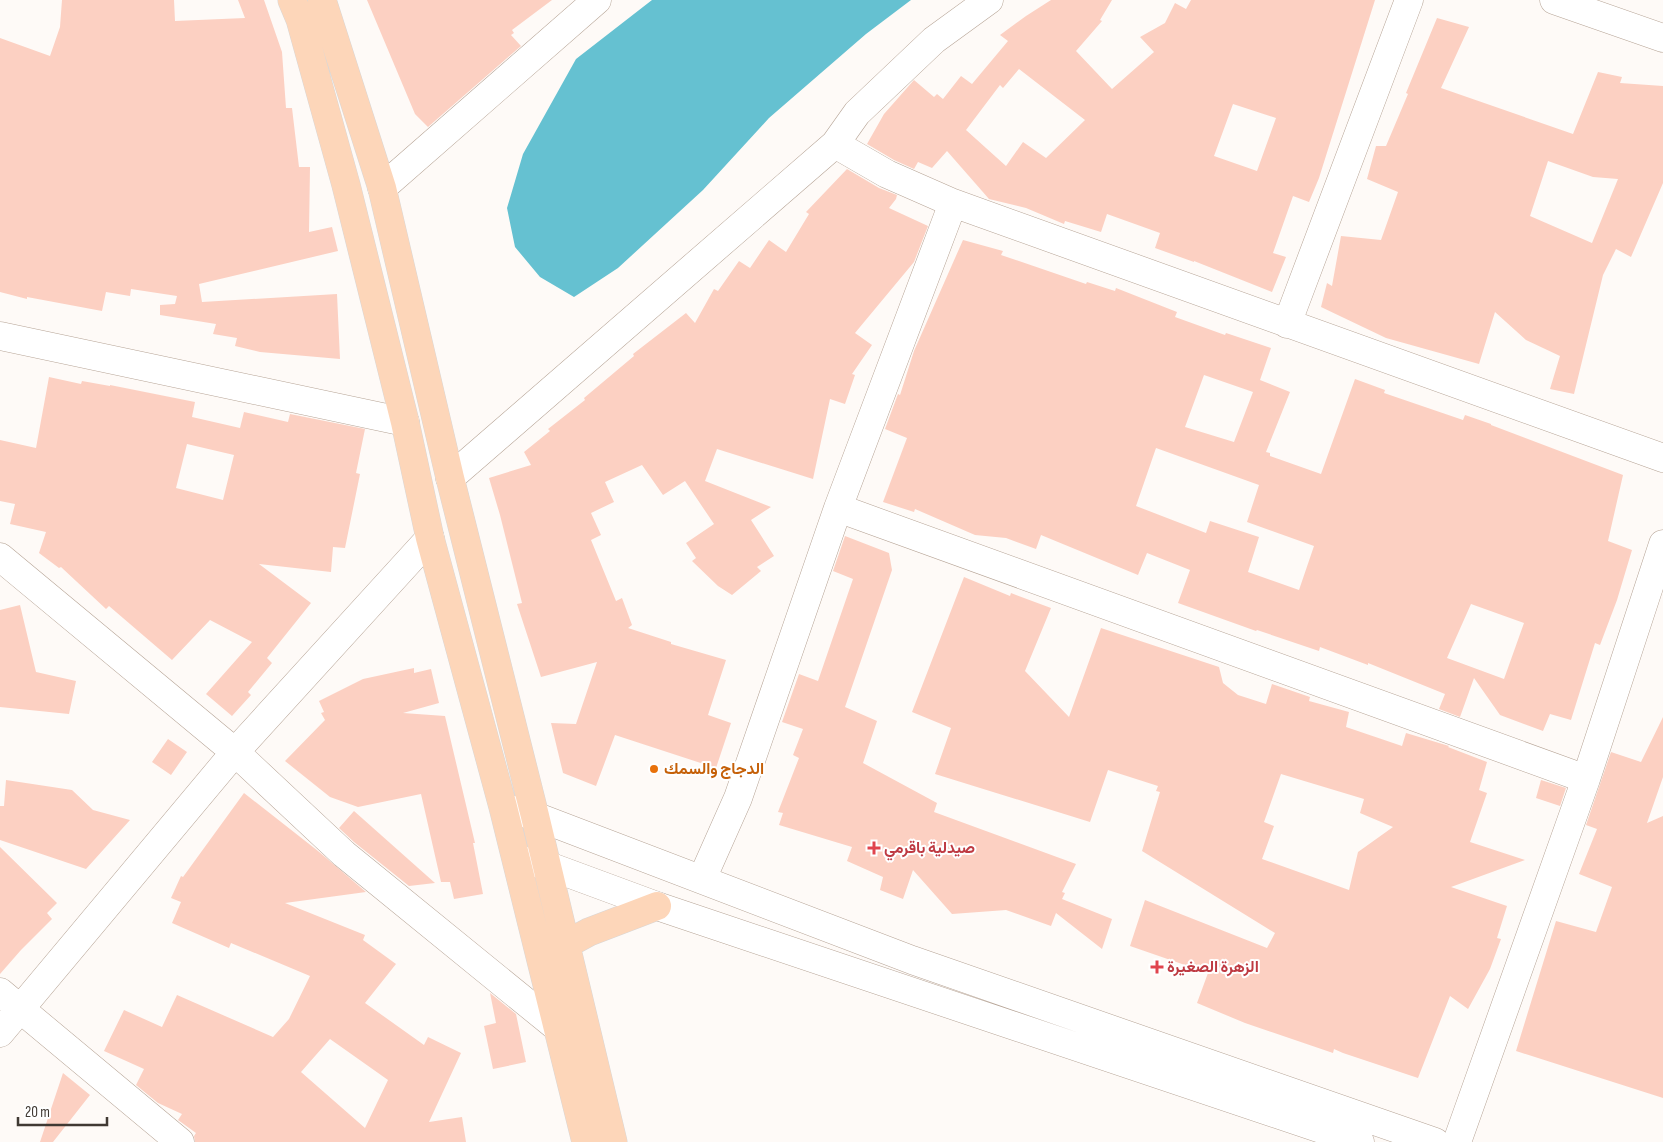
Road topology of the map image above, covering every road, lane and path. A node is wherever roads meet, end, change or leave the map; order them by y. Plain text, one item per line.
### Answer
1 (292, 0) edge
2 (322, 0) edge
3 (597, 0) edge
4 (989, 0) edge
5 (1409, 0) edge
6 (1554, 0) edge
7 (1663, 38) edge
8 (835, 144) junction
9 (382, 188) junction
10 (953, 203) junction
11 (1287, 324) junction
12 (0, 336) edge
13 (405, 422) junction
14 (1663, 458) edge
15 (450, 478) junction
16 (838, 508) junction
17 (430, 538) junction
18 (1663, 544) edge
19 (0, 557) edge
20 (235, 752) junction
21 (1586, 779) junction
22 (503, 807) junction
23 (535, 816) junction
24 (515, 859) junction
25 (546, 864) junction
26 (702, 879) junction
27 (657, 906) junction
28 (565, 945) junction
29 (10, 1000) edge
30 (559, 1029) junction
31 (0, 1033) edge
32 (180, 1142) edge
33 (586, 1142) edge
34 (612, 1142) edge
35 (1360, 1142) edge
36 (1435, 1142) edge
37 (1456, 1142) edge

1 - 13 main road
2 - 9 main road
3 - 9 street
4 - 8 street
5 - 11 street
6 - 7 street
8 - 10 street
8 - 15 street
9 - 15 main road
10 - 11 street
10 - 16 street
11 - 14 street
12 - 13 street
13 - 17 main road
15 - 23 main road
16 - 21 street
16 - 26 street
17 - 20 street
17 - 22 main road
18 - 21 street
19 - 20 street
20 - 29 street
20 - 30 street
21 - 37 street
22 - 23 street
22 - 24 main road
23 - 25 main road
23 - 26 street
24 - 25 street
24 - 30 main road
25 - 27 street
25 - 28 main road
26 - 36 street
27 - 28 main road
27 - 35 street
28 - 34 main road
29 - 31 street
29 - 32 street
30 - 33 main road

